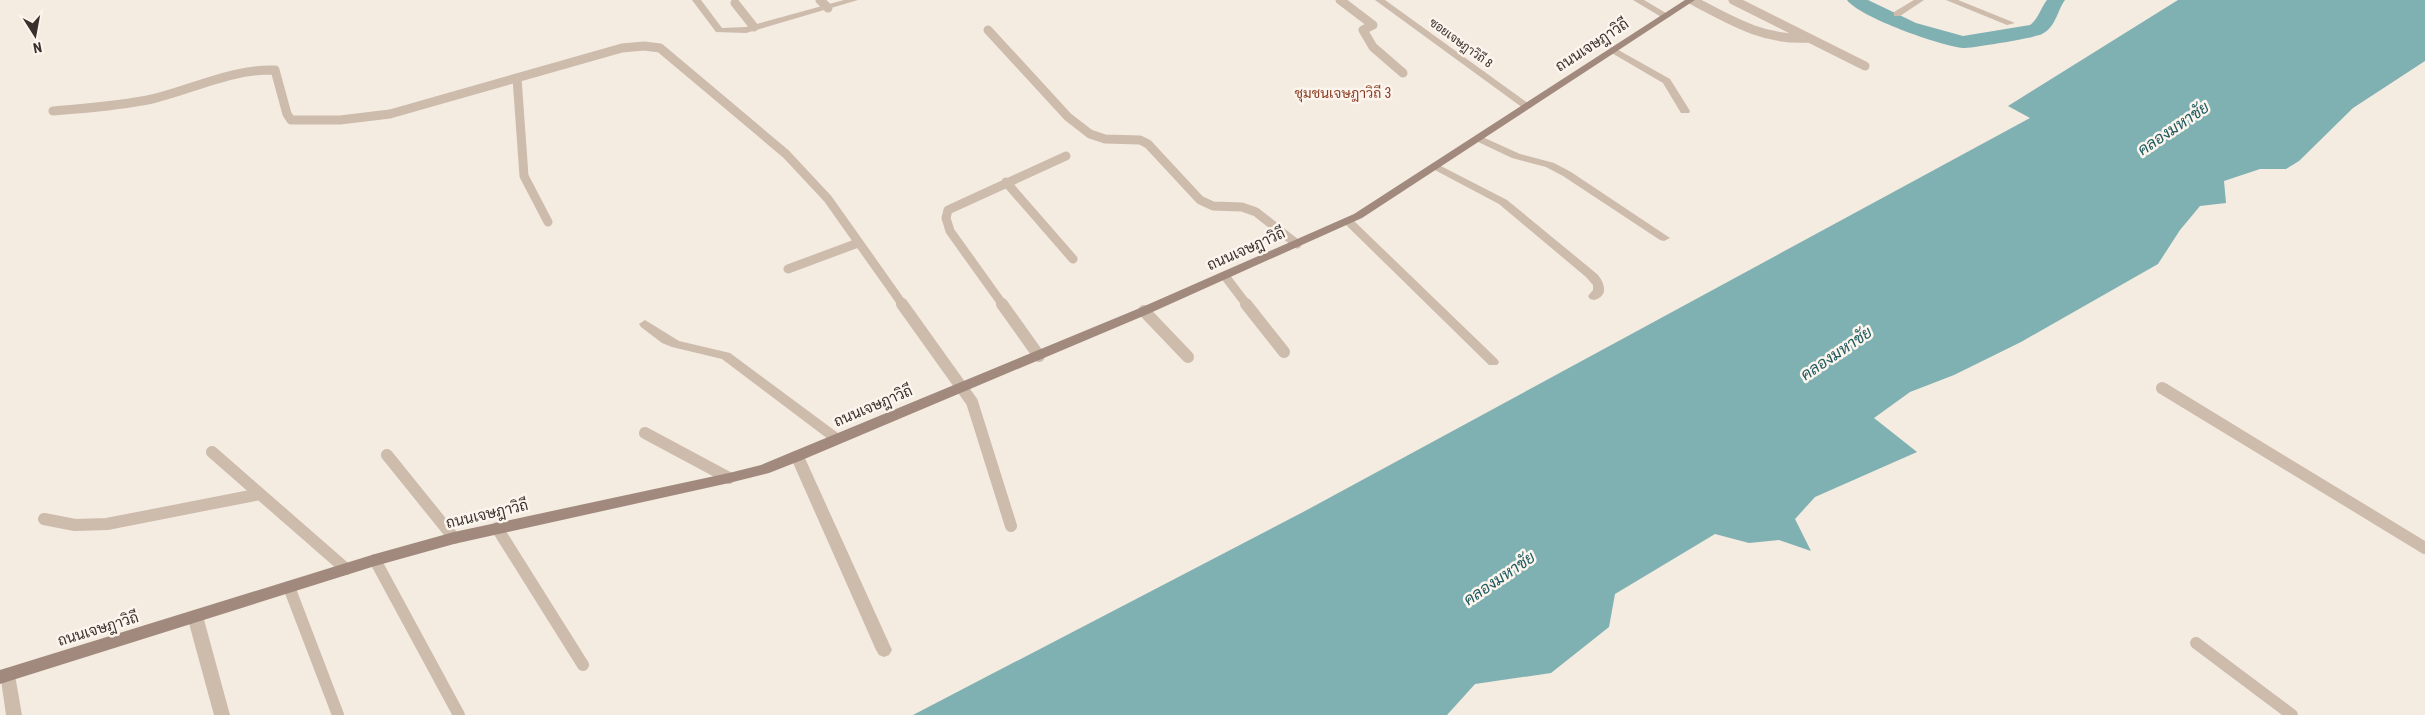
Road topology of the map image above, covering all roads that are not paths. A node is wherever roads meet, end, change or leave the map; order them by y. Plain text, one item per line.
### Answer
1 (696, 0) edge
2 (820, 0) edge
3 (854, 0) edge
4 (1340, 0) edge
5 (1379, 0) edge
6 (1636, 0) edge
7 (1692, 0) edge
8 (1733, 0) edge
9 (1920, 0) edge
10 (1950, 0) edge
11 (735, 4) dead end
12 (828, 8) junction
13 (1898, 14) dead end
14 (1666, 16) junction
15 (2010, 23) dead end
16 (754, 28) junction
17 (988, 30) dead end
18 (1808, 38) junction
19 (1613, 50) junction
20 (1865, 66) dead end
21 (1403, 73) dead end
22 (517, 78) junction
23 (1527, 106) junction
24 (52, 111) dead end
25 (1685, 111) dead end
26 (1478, 138) junction
27 (1066, 156) dead end
28 (1436, 166) junction
29 (1006, 182) junction
30 (1348, 221) junction
31 (548, 222) dead end
32 (1664, 238) dead end
33 (858, 243) junction
34 (1297, 244) junction
35 (1073, 259) dead end
36 (788, 269) dead end
37 (1225, 276) junction
38 (1594, 296) dead end
39 (1144, 311) junction
40 (645, 324) dead end
41 (1284, 352) dead end
42 (1039, 356) junction
43 (1188, 357) dead end
44 (1493, 362) dead end
45 (961, 387) junction
46 (2162, 388) dead end
47 (645, 433) dead end
48 (837, 439) junction
49 (212, 452) dead end
50 (387, 456) dead end
51 (797, 456) junction
52 (729, 478) junction
53 (260, 494) junction
54 (44, 519) dead end
55 (1011, 526) dead end
56 (497, 528) junction
57 (454, 538) junction
58 (2425, 548) edge
59 (376, 560) junction
60 (346, 569) junction
61 (288, 586) junction
62 (196, 616) junction
63 (2196, 643) dead end
64 (884, 650) dead end
65 (583, 665) dead end
66 (4, 676) edge
67 (14, 715) edge
68 (222, 715) edge
69 (338, 715) edge
70 (459, 715) edge
71 (2292, 715) edge

1 - 16 street
2 - 12 lane
3 - 12 street
4 - 21 lane
5 - 23 street, ซอยเจษฎาวิถี 8
6 - 14 street
7 - 14 street, ถนนเจษฎาวิถี
7 - 18 lane
8 - 18 lane
9 - 13 street
10 - 15 street
11 - 16 lane
12 - 16 street
14 - 19 street, ถนนเจษฎาวิถี
17 - 34 lane
18 - 20 lane
19 - 23 street, ถนนเจษฎาวิถี
19 - 25 street
22 - 24 lane
22 - 31 lane
22 - 33 lane
23 - 26 street, ถนนเจษฎาวิถี
26 - 28 street, ถนนเจษฎาวิถี
26 - 32 street
27 - 29 lane
28 - 30 street, ถนนเจษฎาวิถี
28 - 38 street
29 - 35 lane
29 - 42 lane
30 - 34 street, ถนนเจษฎาวิถี
30 - 44 street
33 - 36 lane
33 - 45 lane
34 - 37 street, ถนนเจษฎาวิถี
37 - 39 street, ถนนเจษฎาวิถี
37 - 41 lane
39 - 42 street, ถนนเจษฎาวิถี
39 - 43 lane
40 - 48 street
42 - 45 street, ถนนเจษฎาวิถี
45 - 48 street, ถนนเจษฎาวิถี
45 - 55 lane
46 - 58 lane
47 - 52 lane
48 - 51 street, ถนนเจษฎาวิถี
49 - 53 lane
50 - 57 lane
51 - 52 street, ถนนเจษฎาวิถี
51 - 64 street
52 - 56 street, ถนนเจษฎาวิถี
53 - 54 lane
53 - 60 lane
56 - 57 street, ถนนเจษฎาวิถี
56 - 65 lane
57 - 59 street, ถนนเจษฎาวิถี
59 - 60 street, ถนนเจษฎาวิถี
59 - 70 lane
60 - 61 street, ถนนเจษฎาวิถี
61 - 62 street, ถนนเจษฎาวิถี
61 - 69 lane
62 - 66 street, ถนนเจษฎาวิถี
62 - 68 street
63 - 71 lane
66 - 67 street

